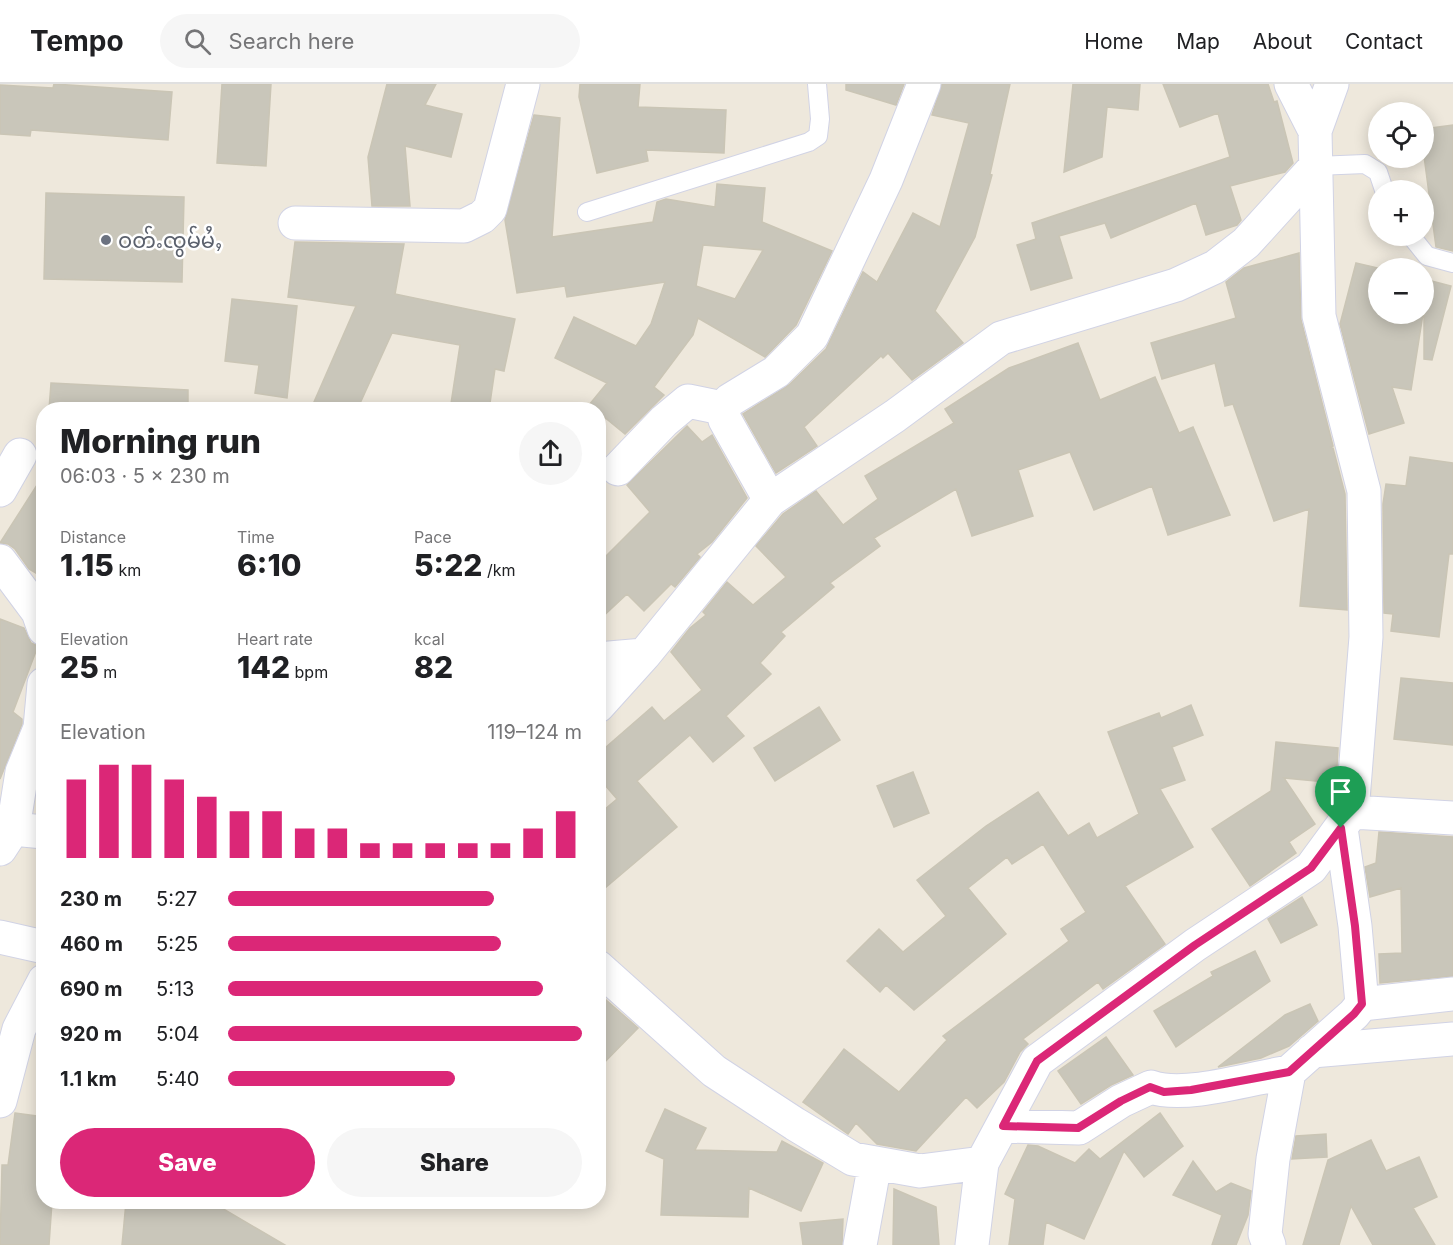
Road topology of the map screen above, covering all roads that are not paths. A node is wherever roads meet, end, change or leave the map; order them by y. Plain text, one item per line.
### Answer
1 (523, 84) edge
2 (817, 84) edge
3 (924, 84) edge
4 (1291, 84) edge
5 (1332, 84) edge
6 (1315, 131) junction
7 (1316, 166) junction
8 (1381, 180) edge
9 (587, 212) dead end
10 (295, 223) dead end
11 (1419, 246) edge
12 (1453, 263) edge
13 (722, 408) junction
14 (20, 455) dead end
15 (618, 469) dead end
16 (0, 490) edge
17 (770, 500) junction
18 (0, 561) edge
19 (36, 609) edge
20 (644, 655) junction
21 (606, 658) edge
22 (606, 697) edge
23 (36, 738) edge
24 (1453, 818) edge
25 (1347, 820) junction
26 (14, 834) edge
27 (0, 937) edge
28 (36, 945) edge
29 (606, 973) edge
30 (1453, 994) edge
31 (36, 996) edge
32 (1362, 1004) junction
33 (1453, 1039) edge
34 (1301, 1061) junction
35 (0, 1101) edge
36 (1003, 1126) junction
37 (875, 1163) junction
38 (982, 1163) junction
39 (860, 1245) edge
40 (972, 1245) edge
41 (1269, 1245) edge

1 - 10 street
2 - 9 lane
3 - 13 street
4 - 6 street
5 - 6 street
6 - 7 street
7 - 8 lane
7 - 17 street
7 - 25 street
11 - 12 lane
13 - 15 street
13 - 17 street
14 - 16 street
17 - 20 street
18 - 19 street
20 - 21 street
20 - 22 street
23 - 26 street
24 - 25 street
25 - 32 street
25 - 36 street
27 - 28 street
29 - 37 street
30 - 32 street
31 - 35 street
32 - 34 street
33 - 34 street
34 - 36 street
34 - 41 street
36 - 38 street
37 - 38 street
37 - 39 street
38 - 40 street

